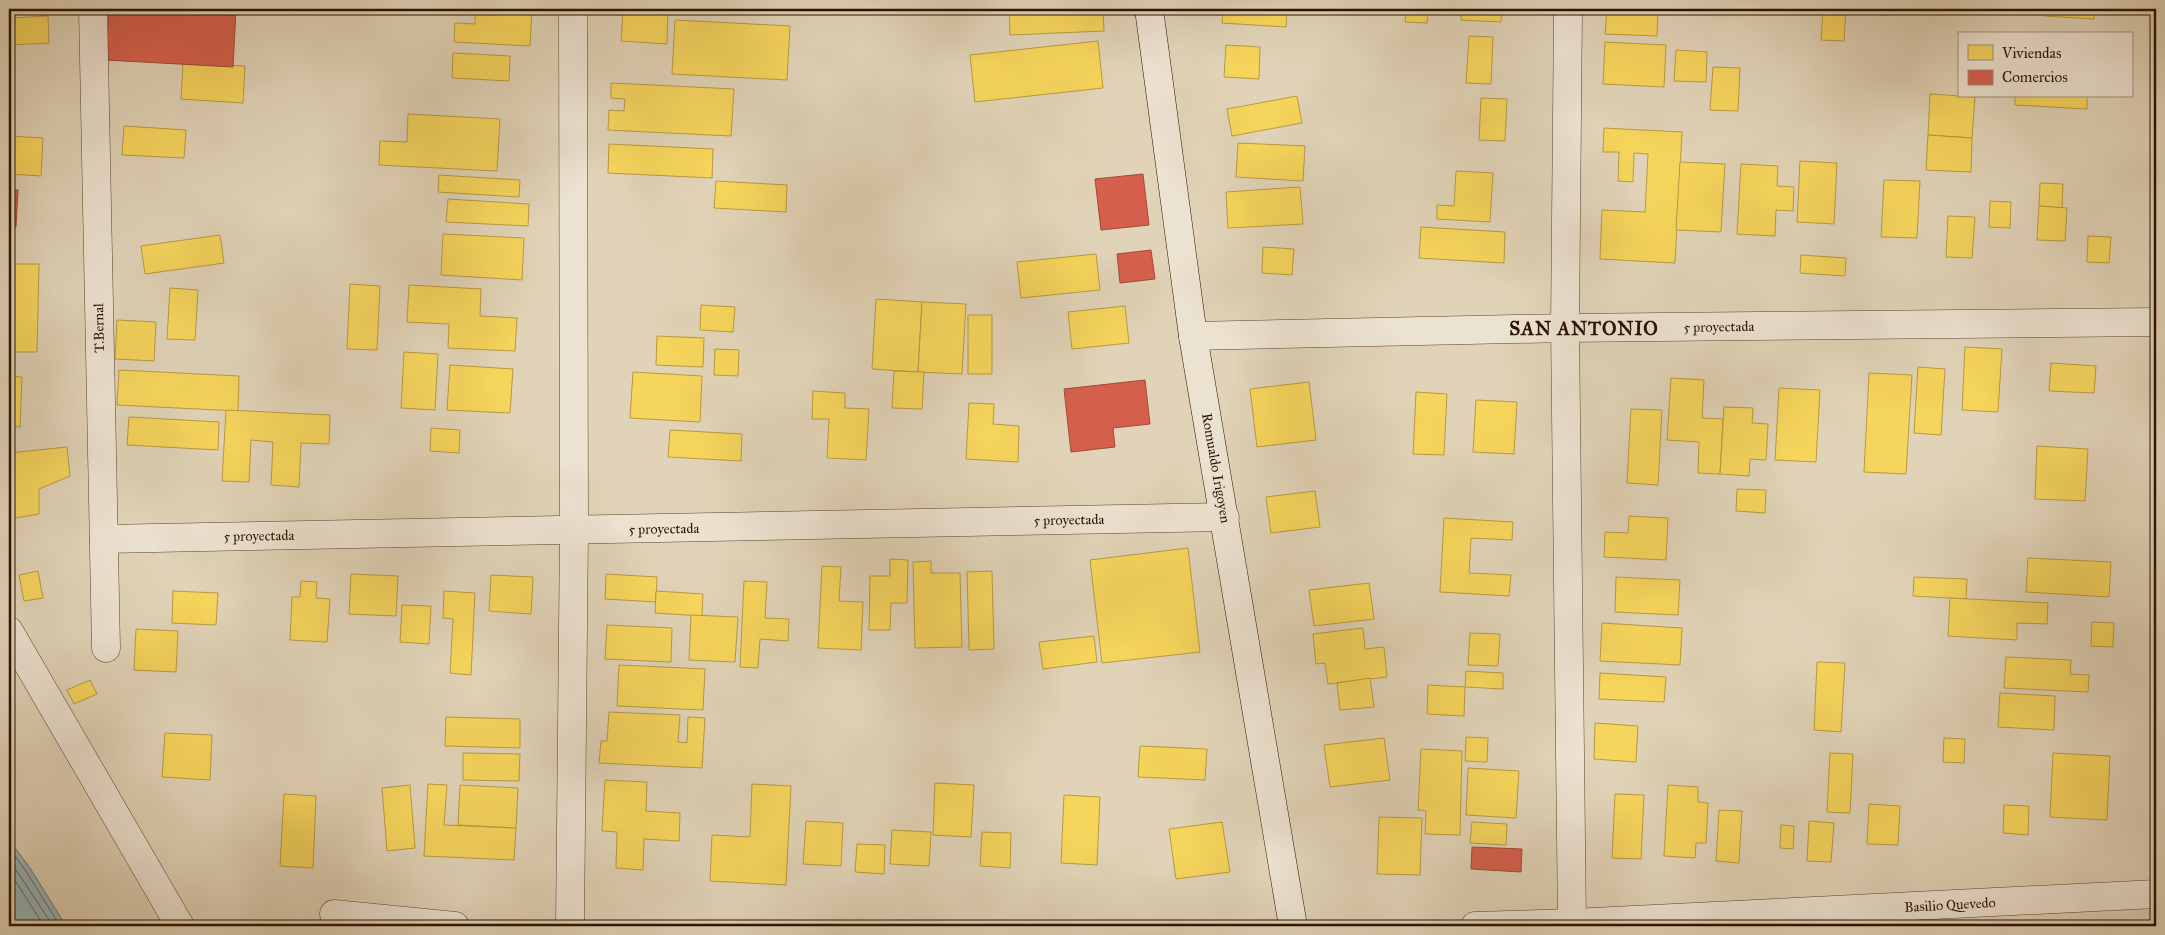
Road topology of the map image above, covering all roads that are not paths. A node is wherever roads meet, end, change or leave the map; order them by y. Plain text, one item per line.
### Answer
1 (93, 9) edge
2 (574, 9) edge
3 (1149, 9) edge
4 (1568, 9) edge
5 (2156, 322) edge
6 (1565, 328) junction
7 (1193, 336) junction
8 (1225, 516) junction
9 (574, 530) junction
10 (104, 540) junction
11 (9, 632) edge
12 (106, 648) dead end
13 (2156, 894) edge
14 (334, 914) dead end
15 (1572, 923) junction
16 (180, 926) edge
17 (455, 926) edge
18 (570, 926) edge
19 (1294, 926) edge
20 (1475, 926) edge

1 - 10 street, T.Bernal
2 - 9 street
3 - 7 street, Romualdo Irigoyen
4 - 6 street
5 - 6 street, 5 proyectada
6 - 7 street, 5 proyectada
6 - 15 street
7 - 8 street, Romualdo Irigoyen
8 - 9 street, 5 proyectada
8 - 19 street, Romualdo Irigoyen
9 - 10 street, 5 proyectada
9 - 18 street
10 - 12 street, T.Bernal
11 - 16 street
13 - 15 street, Basilio Quevedo
14 - 17 street
15 - 20 street, Basilio Quevedo

